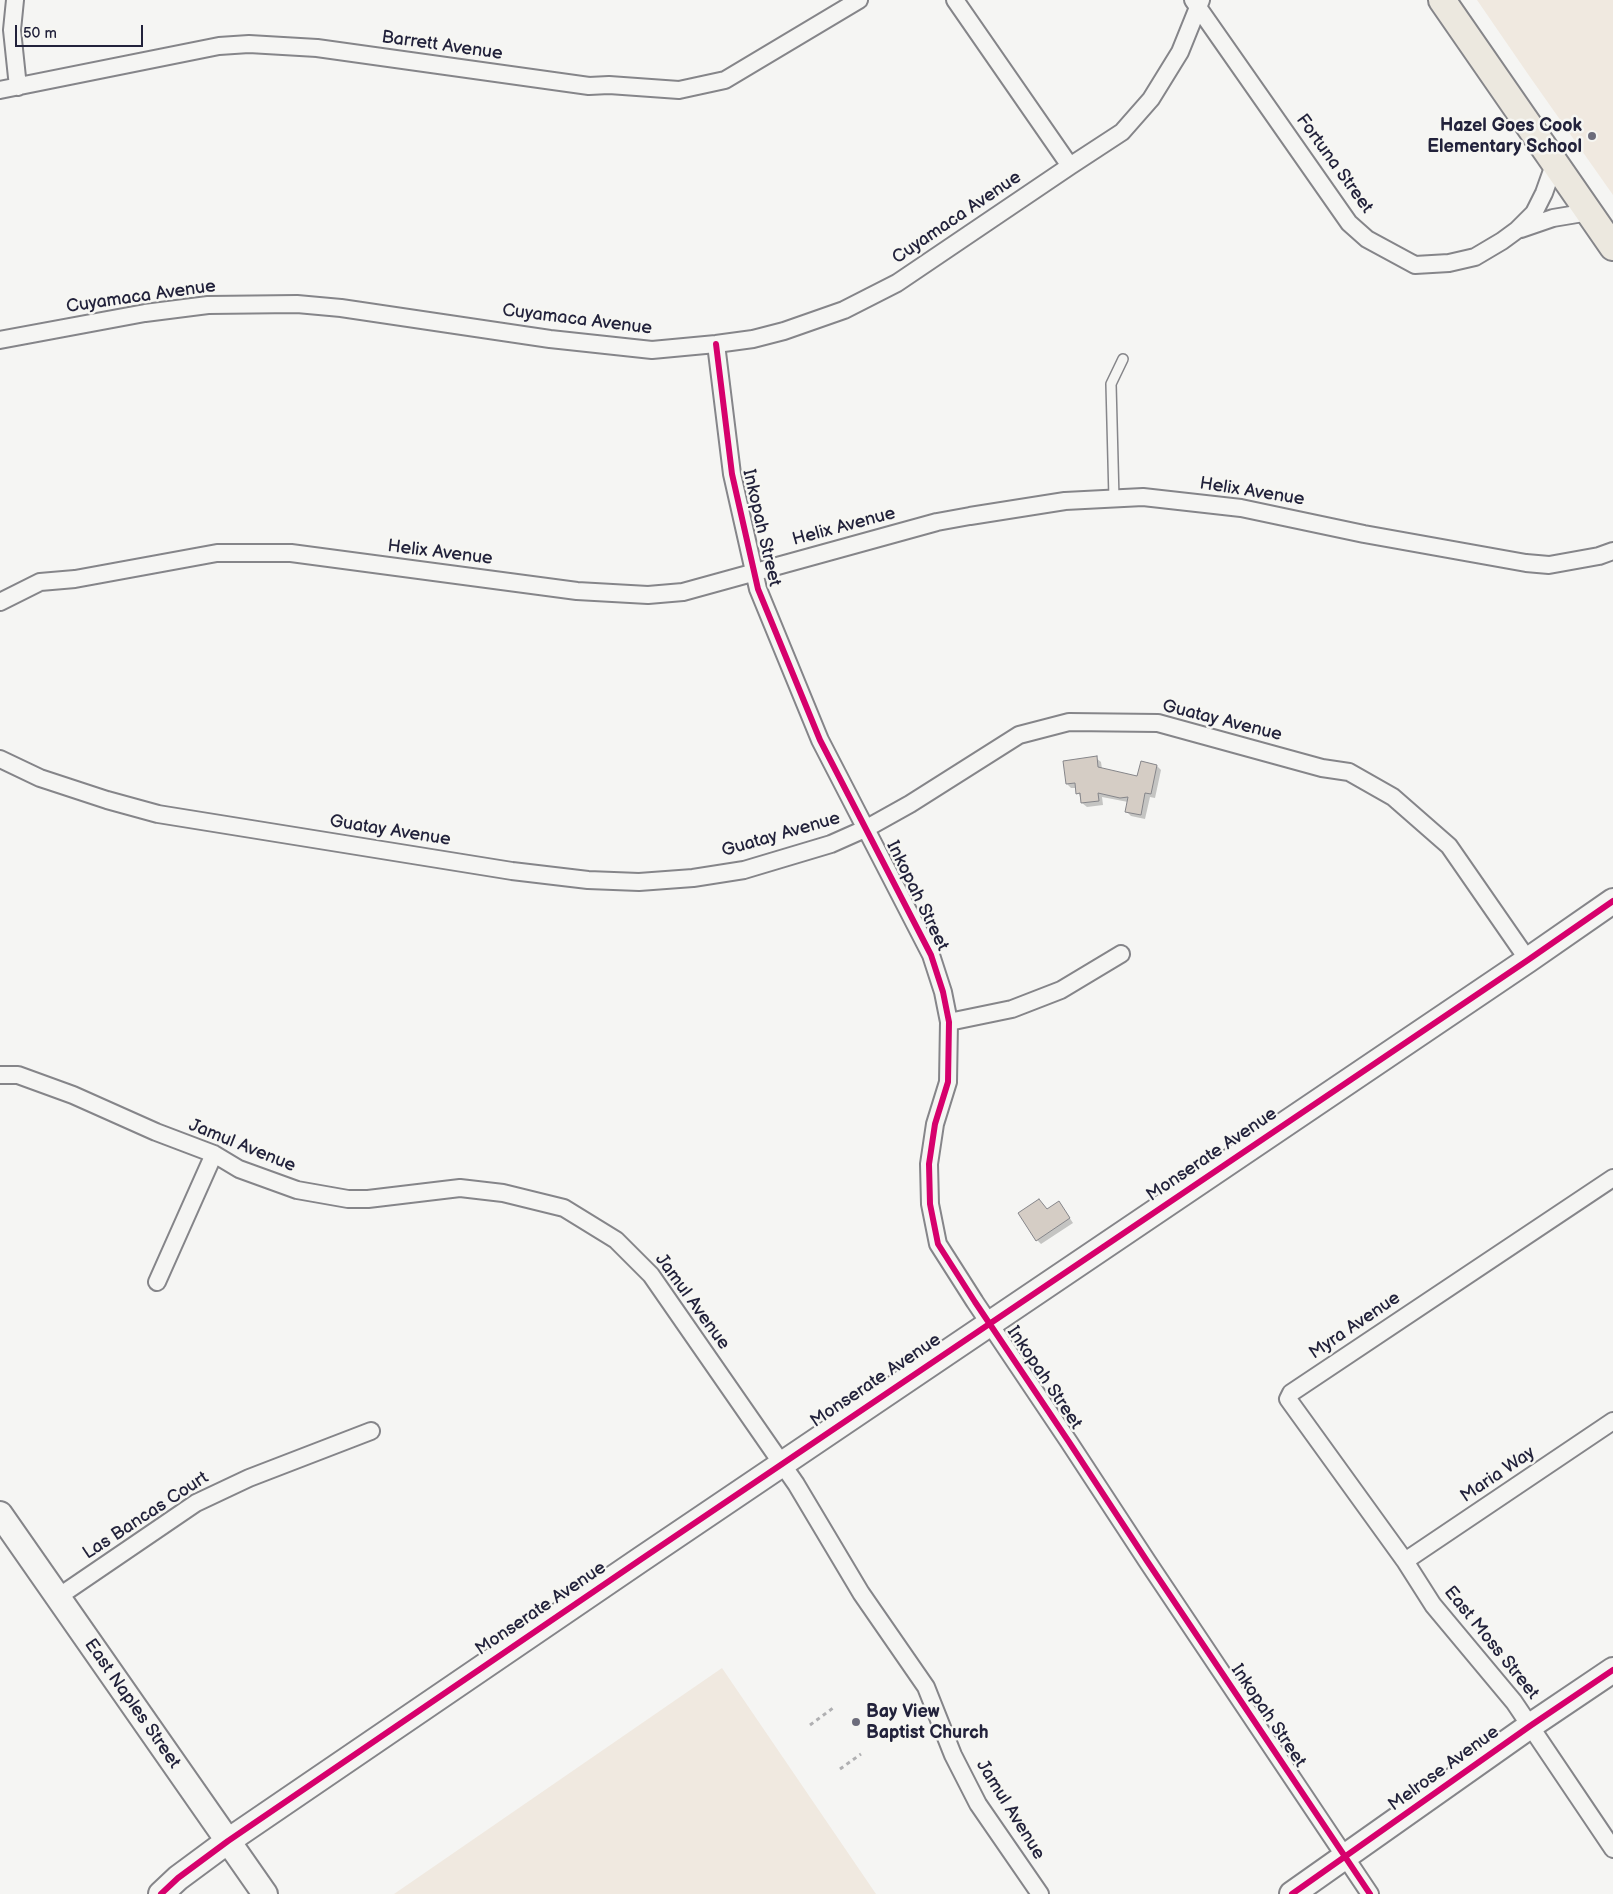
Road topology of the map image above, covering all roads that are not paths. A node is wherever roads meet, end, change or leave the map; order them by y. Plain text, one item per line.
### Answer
1 (15, 0) edge
2 (859, 0) edge
3 (955, 0) edge
4 (1442, 0) edge
5 (1197, 2) edge
6 (18, 87) junction
7 (0, 90) edge
8 (1555, 162) junction
9 (1070, 166) junction
10 (1589, 212) junction
11 (1517, 230) junction
12 (1613, 247) edge
13 (0, 340) edge
14 (716, 344) junction
15 (1123, 359) dead end
16 (1114, 499) junction
17 (1613, 551) edge
18 (753, 572) junction
19 (0, 602) edge
20 (0, 759) edge
21 (867, 828) junction
22 (1613, 900) edge
23 (1121, 954) dead end
24 (1528, 960) junction
25 (949, 1022) junction
26 (0, 1074) edge
27 (214, 1154) junction
28 (1613, 1178) edge
29 (158, 1282) dead end
30 (989, 1323) junction
31 (1613, 1421) edge
32 (371, 1431) dead end
33 (781, 1463) junction
34 (0, 1514) edge
35 (1405, 1561) junction
36 (58, 1597) junction
37 (1613, 1670) edge
38 (1530, 1726) junction
39 (228, 1842) junction
40 (1613, 1849) edge
41 (1346, 1858) junction
42 (161, 1894) edge
43 (265, 1894) edge
44 (1040, 1894) edge
45 (1292, 1894) edge
46 (1370, 1894) edge

1 - 6 street
2 - 6 street, Barrett Avenue
3 - 9 street
4 - 8 main road
5 - 9 street, Cuyamaca Avenue
5 - 11 street, Fortuna Street
6 - 7 street, Barrett Avenue
8 - 10 main road
8 - 11 street, Fortuna Street
9 - 14 street, Cuyamaca Avenue
10 - 11 street, Fortuna Street
10 - 12 main road
13 - 14 street, Cuyamaca Avenue
14 - 18 street, Inkopah Street
15 - 16 lane
16 - 17 street, Helix Avenue
16 - 18 street, Helix Avenue
18 - 19 street, Helix Avenue
18 - 21 street, Inkopah Street
20 - 21 street, Guatay Avenue
21 - 24 street, Guatay Avenue
21 - 25 street, Inkopah Street
22 - 24 street, Monserate Avenue
23 - 25 street
24 - 30 street, Monserate Avenue
25 - 30 street, Inkopah Street
26 - 27 street, Jamul Avenue
27 - 29 street
27 - 33 street, Jamul Avenue
28 - 35 street, Myra Avenue
30 - 33 street, Monserate Avenue
30 - 41 street, Inkopah Street
31 - 35 street, Maria Way
32 - 36 street, Las Bancas Court
33 - 39 street, Monserate Avenue
33 - 44 street, Jamul Avenue
34 - 36 street, East Naples Street
35 - 38 street, East Moss Street
36 - 39 street, East Naples Street
37 - 38 street, Melrose Avenue
38 - 40 street, East Moss Street
38 - 41 street, Melrose Avenue
39 - 42 street, Monserate Avenue
39 - 43 street, East Naples Street
41 - 45 street, Melrose Avenue
41 - 46 street, Inkopah Street

